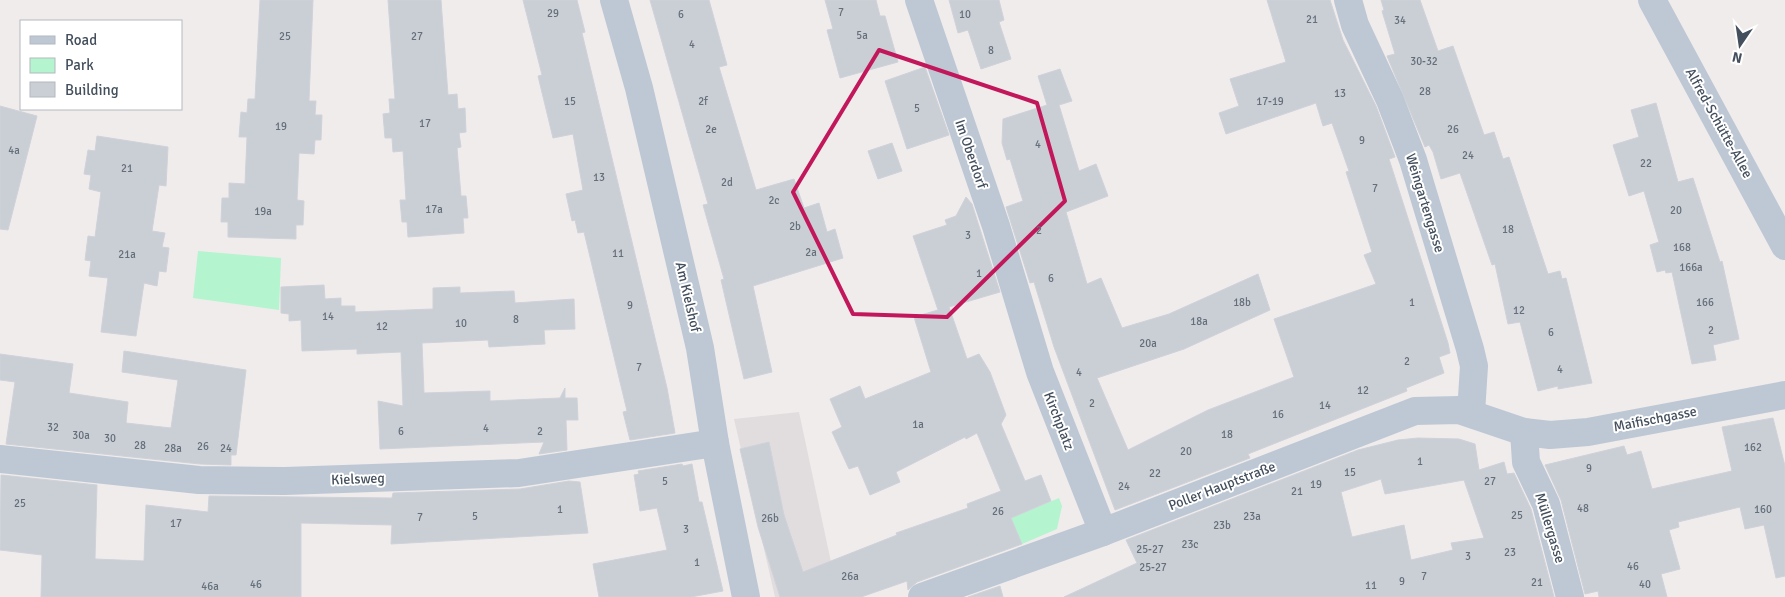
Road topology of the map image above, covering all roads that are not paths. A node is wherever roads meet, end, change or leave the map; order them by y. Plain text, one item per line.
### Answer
1 (614, 0) edge
2 (919, 0) edge
3 (1348, 0) edge
4 (1652, 0) edge
5 (1785, 246) edge
6 (1020, 308) joint
7 (1785, 395) edge
8 (1471, 413) junction
9 (1524, 432) junction
10 (715, 443) junction
11 (0, 459) edge
12 (1103, 532) junction
13 (746, 597) edge
14 (922, 597) edge
15 (1570, 597) edge

1 - 10 street, Am Kielshof
2 - 6 street, Im Oberdorf
3 - 8 street, Weingartengasse
4 - 5 street, Alfred-Schütte-Allee
6 - 12 street, Kirchplatz
7 - 9 street, Maifischgasse
8 - 9 street, Poller Hauptstraße
8 - 12 street, Poller Hauptstraße
9 - 15 street, Müllergasse
10 - 11 street, Kielsweg
10 - 13 street, Am Kielshof
12 - 14 street, Poller Hauptstraße

